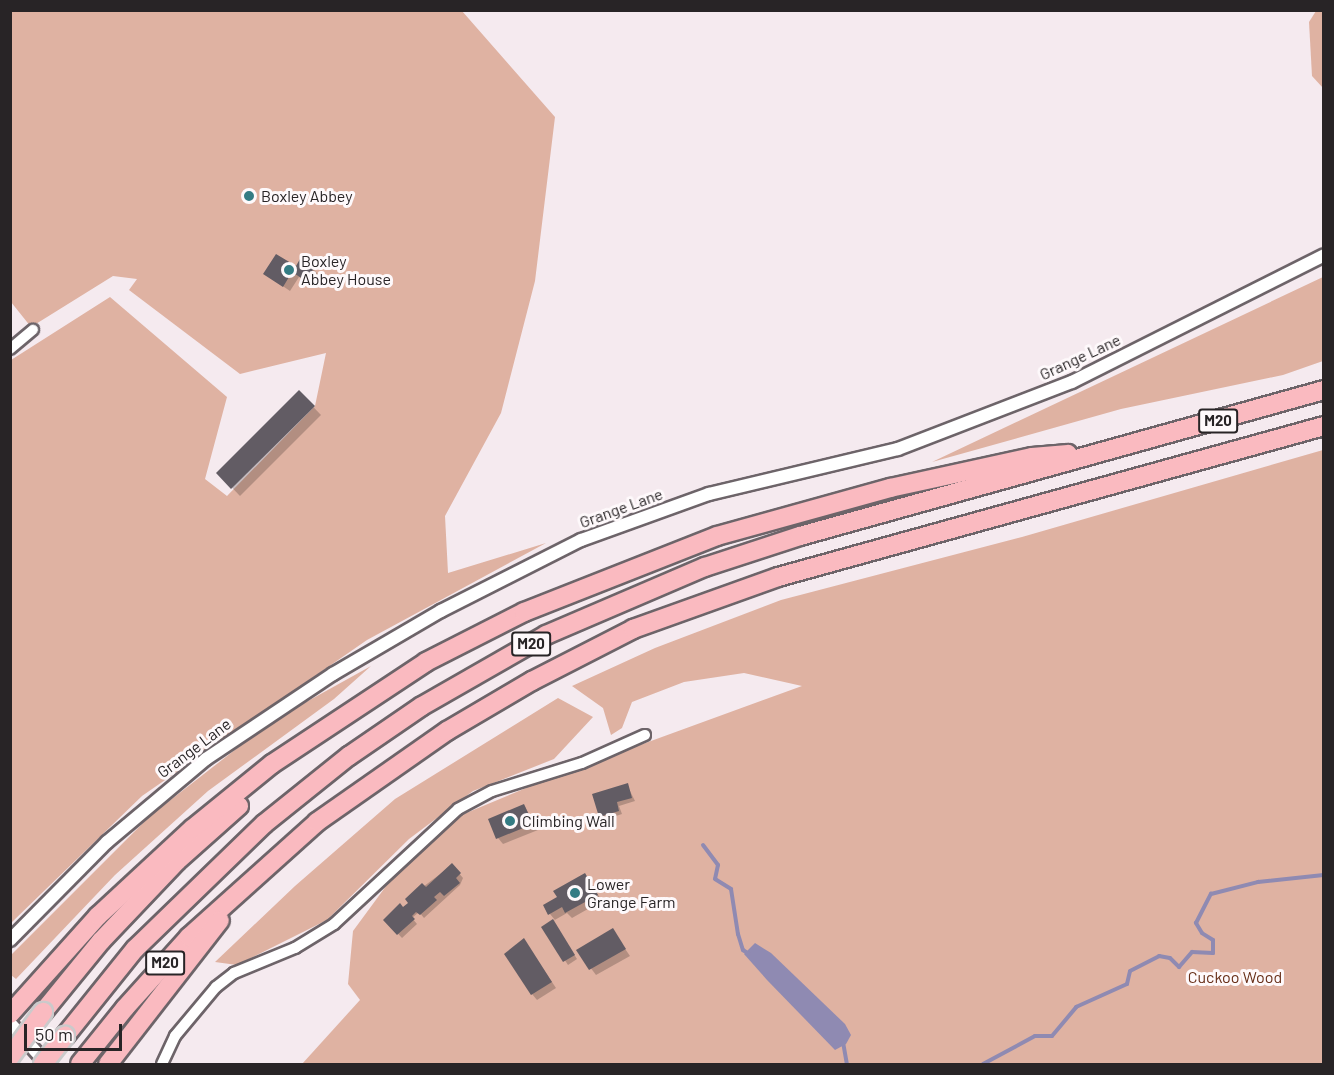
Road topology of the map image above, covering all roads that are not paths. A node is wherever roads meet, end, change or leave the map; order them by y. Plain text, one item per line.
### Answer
1 (1323, 255) edge
2 (33, 330) dead end
3 (10, 349) edge
4 (1323, 390) edge
5 (1323, 426) edge
6 (1111, 449) junction
7 (645, 735) dead end
8 (301, 747) junction
9 (254, 876) junction
10 (10, 940) edge
11 (10, 1014) edge
12 (10, 1023) edge
13 (10, 1057) edge
14 (83, 1061) edge
15 (45, 1065) edge
16 (108, 1065) edge
17 (162, 1065) edge

1 - 10 street, Grange Lane
2 - 3 street
4 - 6 highway, M20
5 - 9 highway, M20
6 - 8 highway, M20
6 - 15 highway, M20, bridge
7 - 17 street
8 - 11 highway, M20
8 - 13 highway, M20, bridge
9 - 14 highway, M20
9 - 16 highway, M20
12 - 15 street

